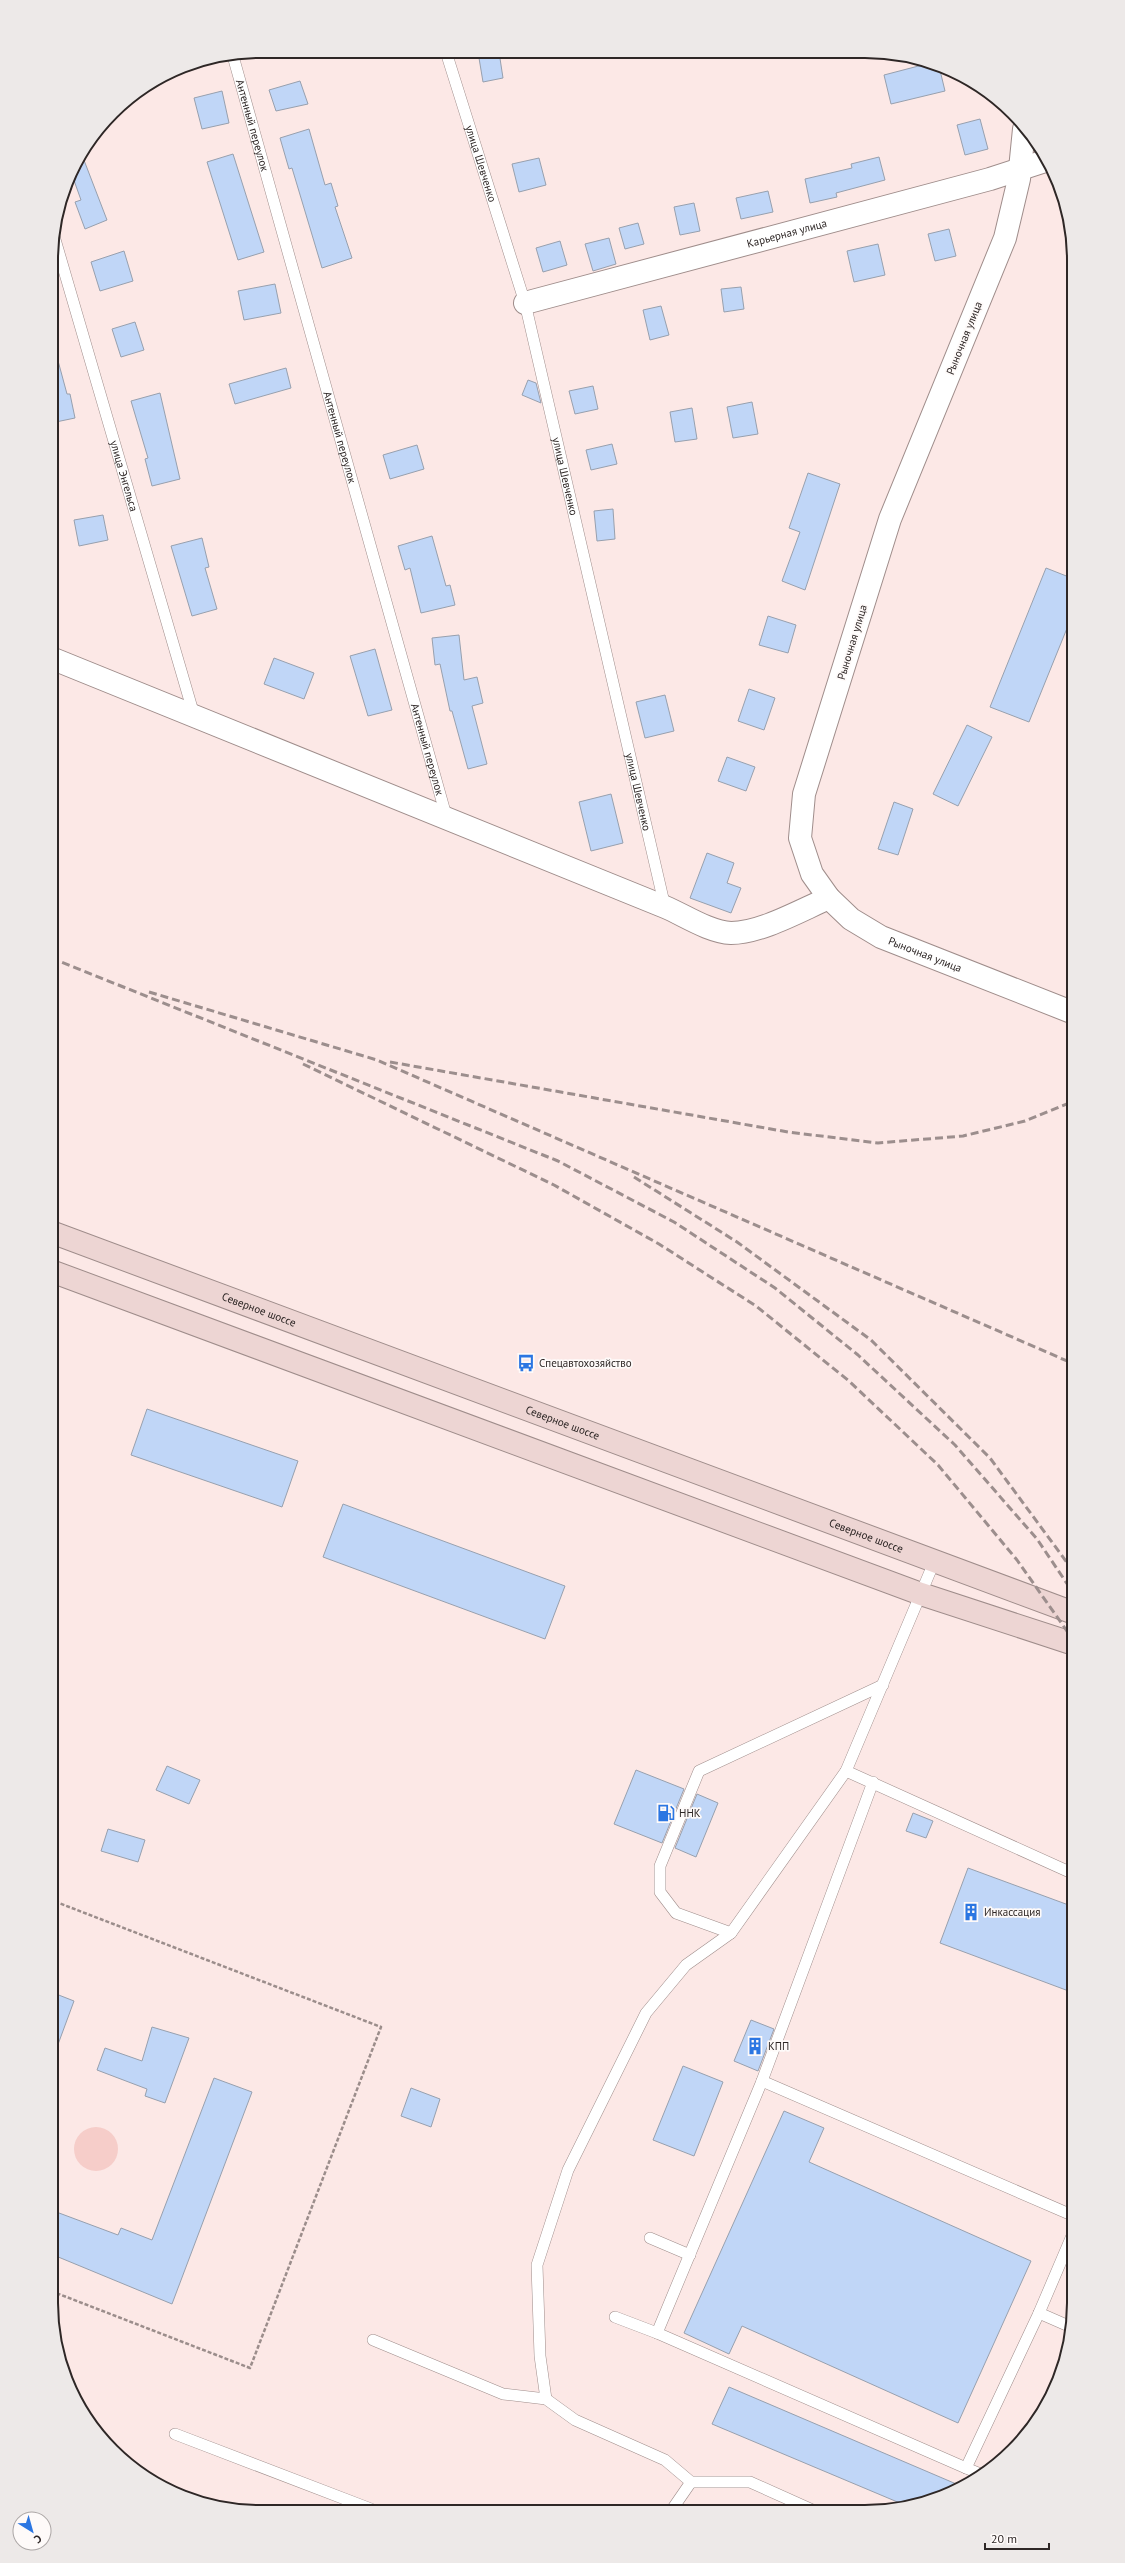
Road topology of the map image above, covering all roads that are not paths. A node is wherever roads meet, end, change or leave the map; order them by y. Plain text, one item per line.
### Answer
1 (448, 58) edge
2 (234, 60) edge
3 (1023, 135) edge
4 (1041, 162) edge
5 (1020, 167) junction
6 (58, 250) edge
7 (525, 303) junction
8 (58, 661) edge
9 (194, 715) junction
10 (447, 819) junction
11 (829, 898) junction
12 (665, 907) junction
13 (1067, 1010) edge
14 (58, 1235) edge
15 (58, 1274) edge
16 (935, 1560) junction
17 (921, 1594) junction
18 (1067, 1610) edge
19 (1067, 1642) edge
20 (883, 1685) junction
21 (846, 1771) junction
22 (873, 1782) junction
23 (1067, 1871) edge
24 (731, 1934) junction
25 (762, 2081) junction
26 (1067, 2213) edge
27 (650, 2238) dead end
28 (1067, 2247) edge
29 (690, 2255) junction
30 (1039, 2313) junction
31 (615, 2317) dead end
32 (1066, 2325) edge
33 (657, 2334) junction
34 (373, 2340) dead end
35 (546, 2399) junction
36 (175, 2434) dead end
37 (966, 2468) junction
38 (976, 2472) edge
39 (691, 2482) junction
40 (361, 2505) edge
41 (675, 2505) edge
42 (801, 2505) edge

1 - 7 lane, улица Шевченко
2 - 10 lane, Антенный переулок
3 - 5 street, Рыночная улица
4 - 5 street, Карьерная улица
5 - 7 street, Карьерная улица
5 - 11 street, Рыночная улица
6 - 9 lane, улица Энгельса
7 - 12 lane, улица Шевченко
8 - 9 street
9 - 10 street
10 - 12 street
11 - 12 street
11 - 13 street, Рыночная улица
14 - 16 main road, Северное шоссе
15 - 17 main road
16 - 17 lane
16 - 18 main road, Северное шоссе
17 - 19 main road
17 - 20 lane
20 - 21 lane
20 - 24 lane
21 - 22 lane
21 - 24 lane
22 - 23 lane
22 - 25 lane
24 - 35 lane
25 - 26 lane
25 - 29 lane
27 - 29 lane
28 - 30 lane
29 - 33 lane
30 - 32 lane
30 - 37 lane
31 - 33 lane
33 - 37 lane
34 - 35 lane
35 - 39 lane
36 - 40 lane
37 - 38 lane
39 - 41 lane
39 - 42 lane

